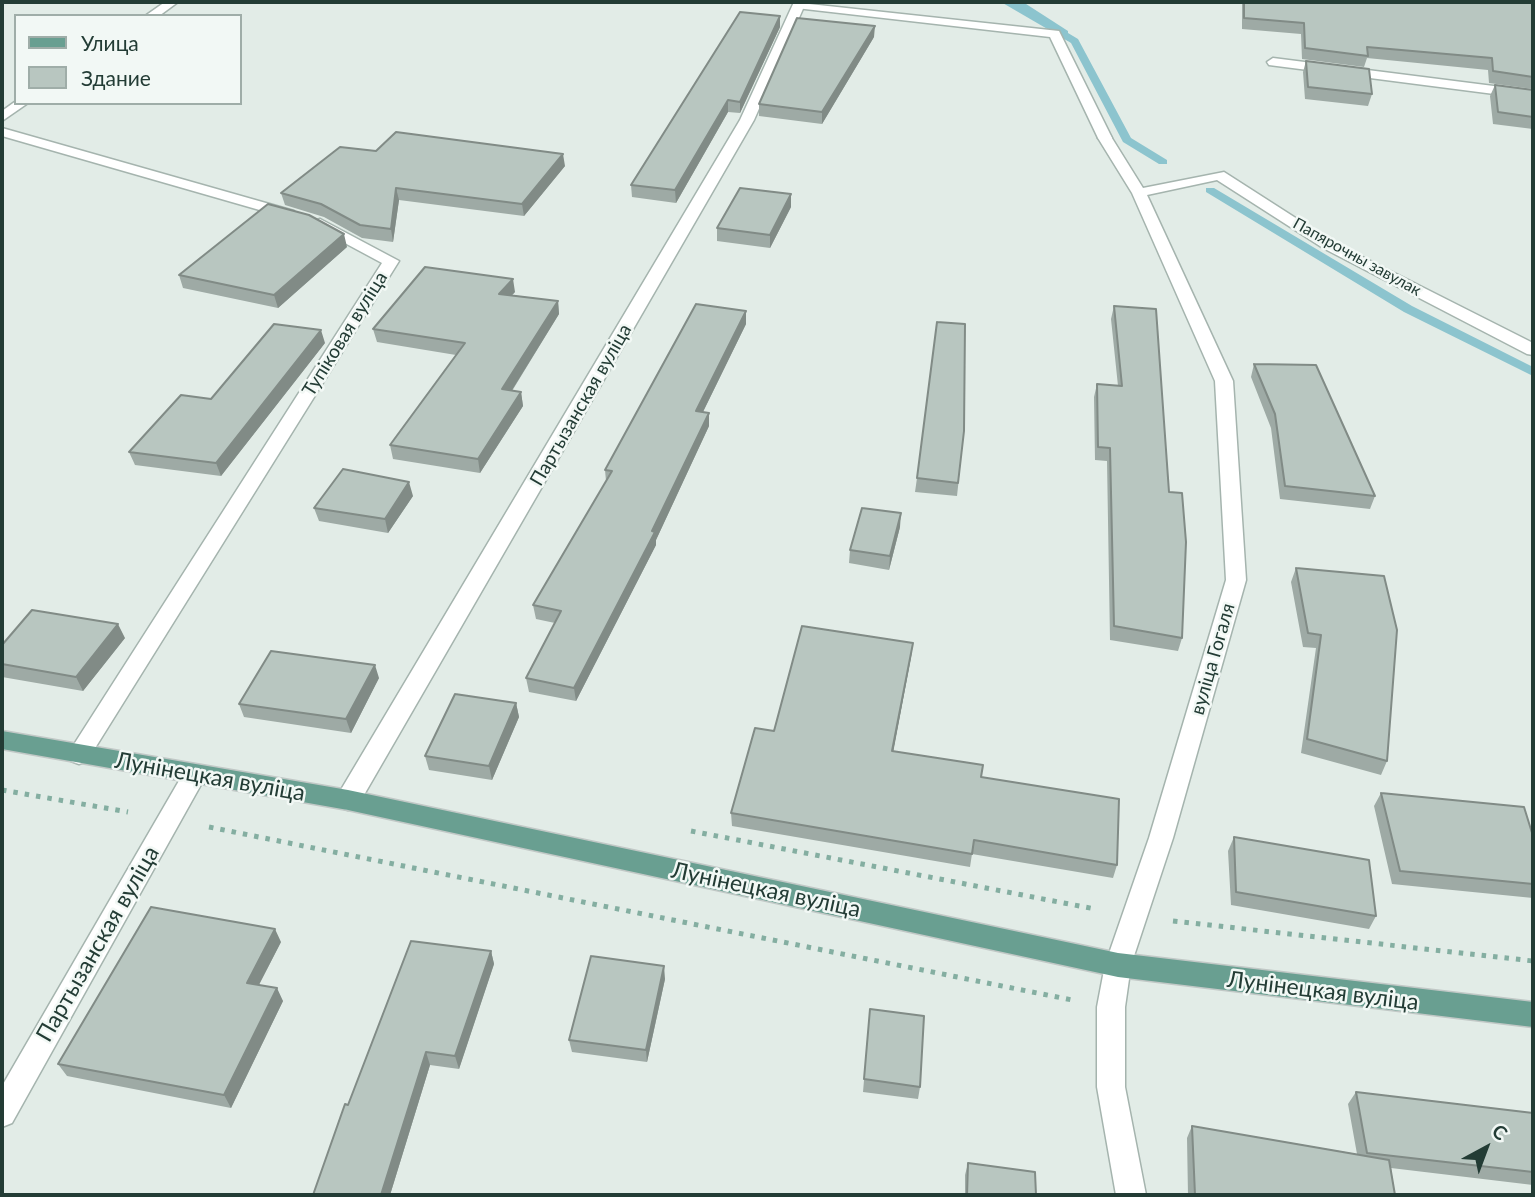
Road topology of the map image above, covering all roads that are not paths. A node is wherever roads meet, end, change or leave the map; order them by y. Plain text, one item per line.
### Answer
1 (172, 2) edge
2 (800, 4) edge
3 (155, 14) edge
4 (1273, 62) dead end
5 (1533, 95) edge
6 (19, 105) edge
7 (2, 117) edge
8 (2, 132) edge
9 (1139, 192) junction
10 (1533, 350) edge
11 (2, 740) edge
12 (79, 755) junction
13 (195, 775) junction
14 (348, 800) junction
15 (1118, 965) junction
16 (1533, 1015) edge
17 (2, 1113) edge
18 (1131, 1195) edge

1 - 3 street
2 - 9 street, вуліца Гогаля
2 - 14 street, Партызанская вуліца
4 - 5 street
6 - 7 street
8 - 12 street, Тупіковая вуліца
9 - 10 street, Папярочны завулак
9 - 15 street, вуліца Гогаля
11 - 12 main road, Лунінецкая вуліца
12 - 13 main road, Лунінецкая вуліца
13 - 14 main road, Лунінецкая вуліца
13 - 17 street, Партызанская вуліца
14 - 15 main road, Лунінецкая вуліца
15 - 16 main road, Лунінецкая вуліца
15 - 18 street, вуліца Гогаля

